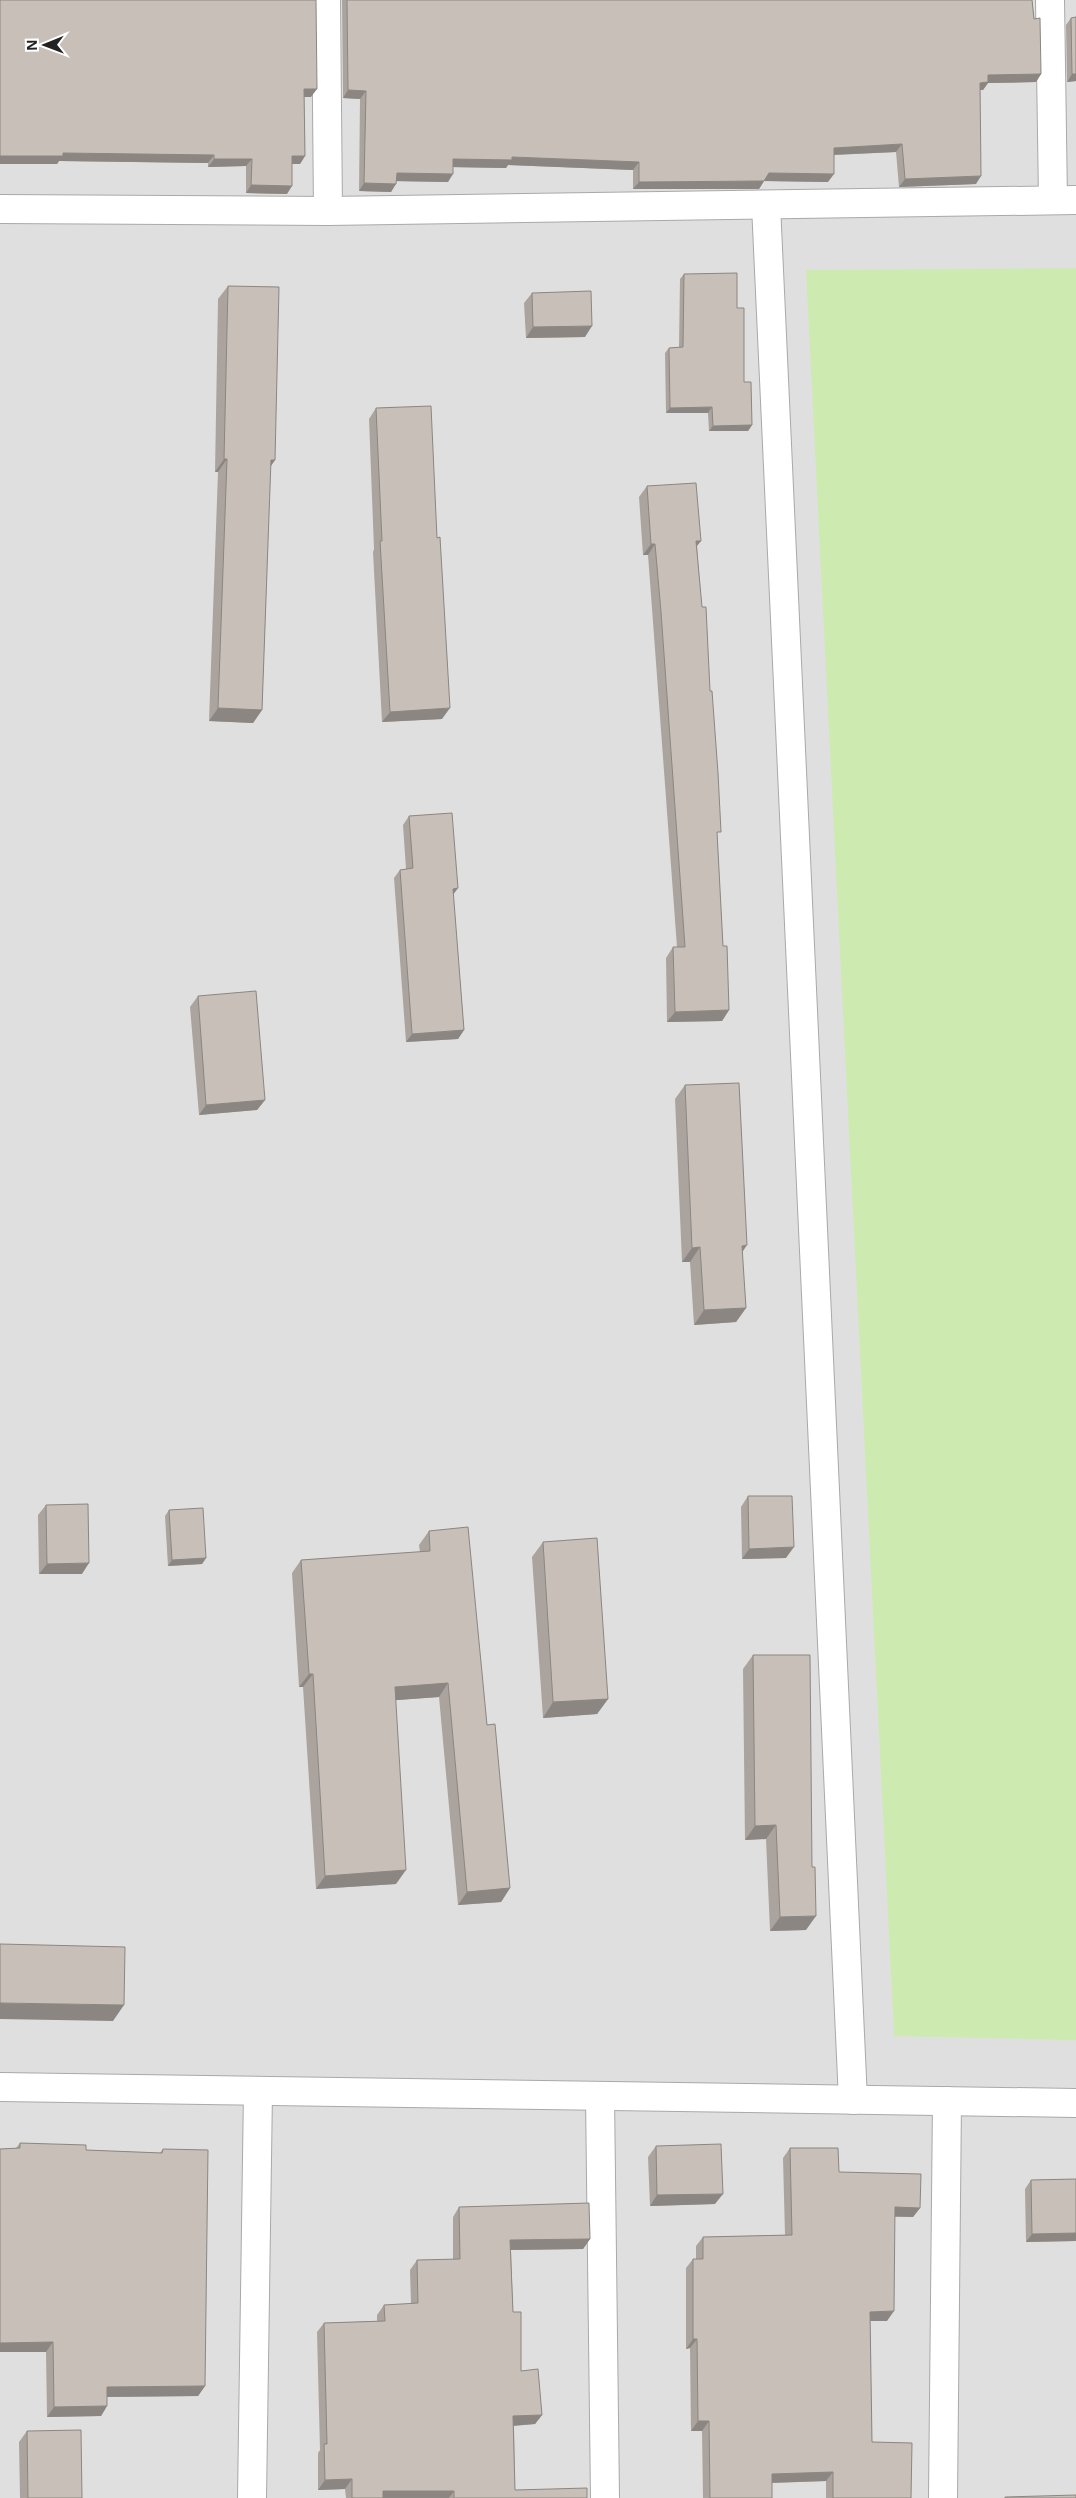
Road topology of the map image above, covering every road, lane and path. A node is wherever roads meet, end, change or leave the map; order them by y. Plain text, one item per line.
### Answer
1 (326, 0) edge
2 (1050, 0) edge
3 (1065, 200) edge
4 (766, 205) junction
5 (0, 209) edge
6 (328, 211) junction
7 (0, 2087) edge
8 (258, 2091) junction
9 (600, 2096) junction
10 (853, 2100) junction
11 (946, 2101) junction
12 (1076, 2103) edge
13 (252, 2498) edge
14 (605, 2498) edge
15 (943, 2498) edge

1 - 6 street
2 - 3 street
3 - 4 street
4 - 6 street
4 - 10 street
5 - 6 street
7 - 8 street
8 - 9 street
8 - 13 street
9 - 10 street
9 - 14 street
10 - 11 street
11 - 12 street
11 - 15 street

